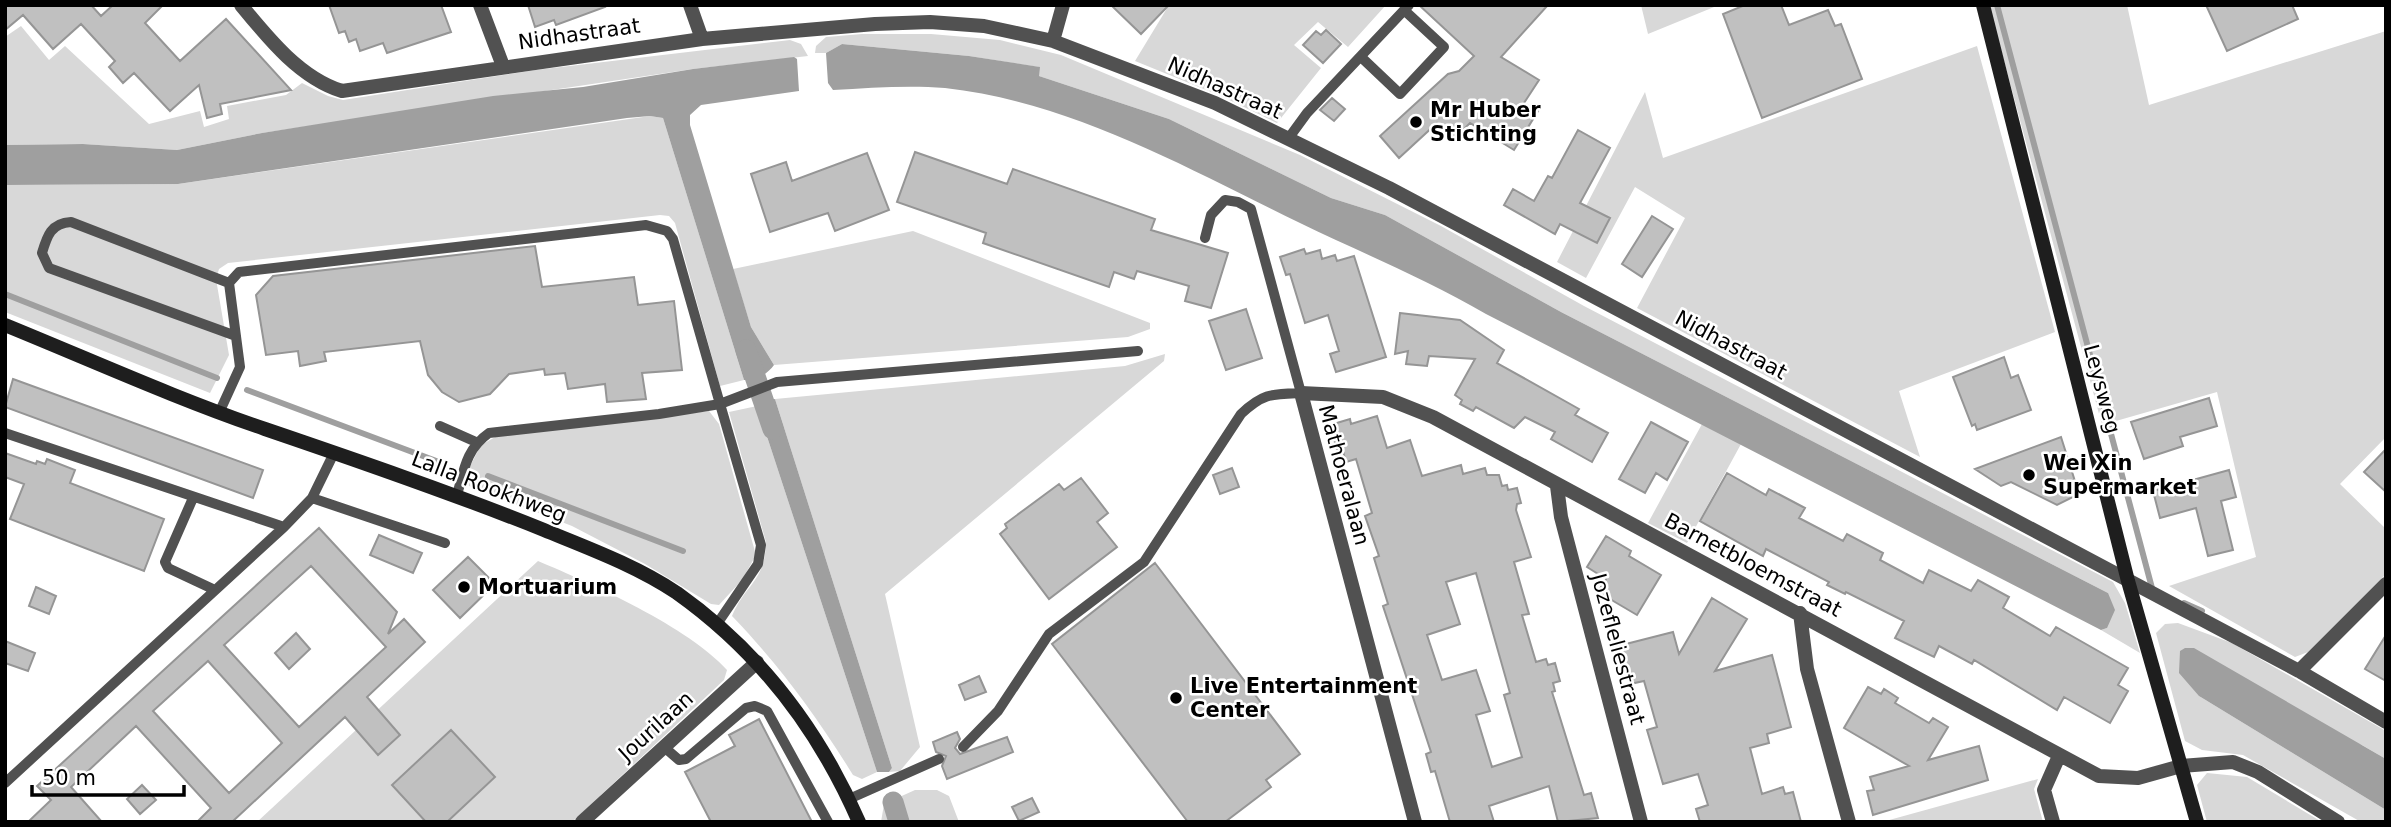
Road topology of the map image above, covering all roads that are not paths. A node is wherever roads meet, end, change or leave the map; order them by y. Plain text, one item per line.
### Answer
1 (241, 5) edge
2 (481, 5) edge
3 (690, 5) edge
4 (1063, 5) edge
5 (1983, 5) edge
6 (1406, 8) edge
7 (702, 39) junction
8 (1053, 41) junction
9 (1361, 57) junction
10 (503, 66) junction
11 (1288, 139) junction
12 (1205, 238) dead end
13 (229, 283) junction
14 (5, 325) edge
15 (236, 336) junction
16 (1138, 351) dead end
17 (1301, 393) junction
18 (720, 404) junction
19 (219, 413) junction
20 (440, 426) dead end
21 (5, 433) edge
22 (477, 442) junction
23 (334, 453) junction
24 (1557, 486) junction
25 (457, 495) junction
26 (193, 498) junction
27 (312, 498) junction
28 (284, 527) junction
29 (445, 543) dead end
30 (2128, 582) junction
31 (2386, 584) edge
32 (215, 590) junction
33 (1800, 613) junction
34 (717, 624) junction
35 (757, 662) junction
36 (2299, 671) junction
37 (2386, 722) edge
38 (664, 747) junction
39 (964, 747) dead end
40 (2059, 756) junction
41 (939, 759) dead end
42 (2181, 766) junction
43 (5, 783) edge
44 (849, 799) junction
45 (582, 822) edge
46 (828, 822) edge
47 (859, 822) edge
48 (1415, 822) edge
49 (1641, 822) edge
50 (1849, 822) edge
51 (2053, 822) edge
52 (2197, 822) edge
53 (2338, 822) edge

1 - 10 street, Nidhastraat
2 - 10 street
3 - 7 street
4 - 8 street
5 - 30 street, Leysweg
6 - 9 lane
6 - 9 lane
7 - 8 street, Nidhastraat
7 - 10 street, Nidhastraat
8 - 11 street, Nidhastraat
9 - 11 lane
11 - 30 street, Nidhastraat
12 - 17 lane, Mathoeralaan
13 - 15 lane
13 - 15 lane
13 - 18 lane
14 - 19 street, Lalla Rookhweg
15 - 19 lane
16 - 18 lane
17 - 24 street, Barnetbloemstraat
17 - 39 lane
17 - 48 street, Mathoeralaan
18 - 22 lane
18 - 34 lane
19 - 23 street, Lalla Rookhweg
20 - 22 lane
21 - 26 lane
22 - 25 lane
23 - 25 street, Lalla Rookhweg
23 - 27 lane
24 - 33 street, Barnetbloemstraat
24 - 49 street, Jozefleliestraat
25 - 34 street, Lalla Rookhweg
26 - 28 lane
26 - 32 lane
27 - 28 lane
27 - 29 lane
28 - 32 lane
30 - 36 street, Nidhastraat
30 - 42 street, Leysweg
31 - 36 street
32 - 43 lane
33 - 40 street, Barnetbloemstraat
33 - 50 street
34 - 35 street, Lalla Rookhweg
35 - 38 street, Jourilaan
35 - 44 street, Lalla Rookhweg
36 - 37 street, Nidhastraat
38 - 45 street, Jourilaan
38 - 46 lane
40 - 42 street, Barnetbloemstraat
40 - 51 street
41 - 44 lane
42 - 52 street, Leysweg
42 - 53 street, Barnetbloemstraat
44 - 47 street, Lalla Rookhweg

